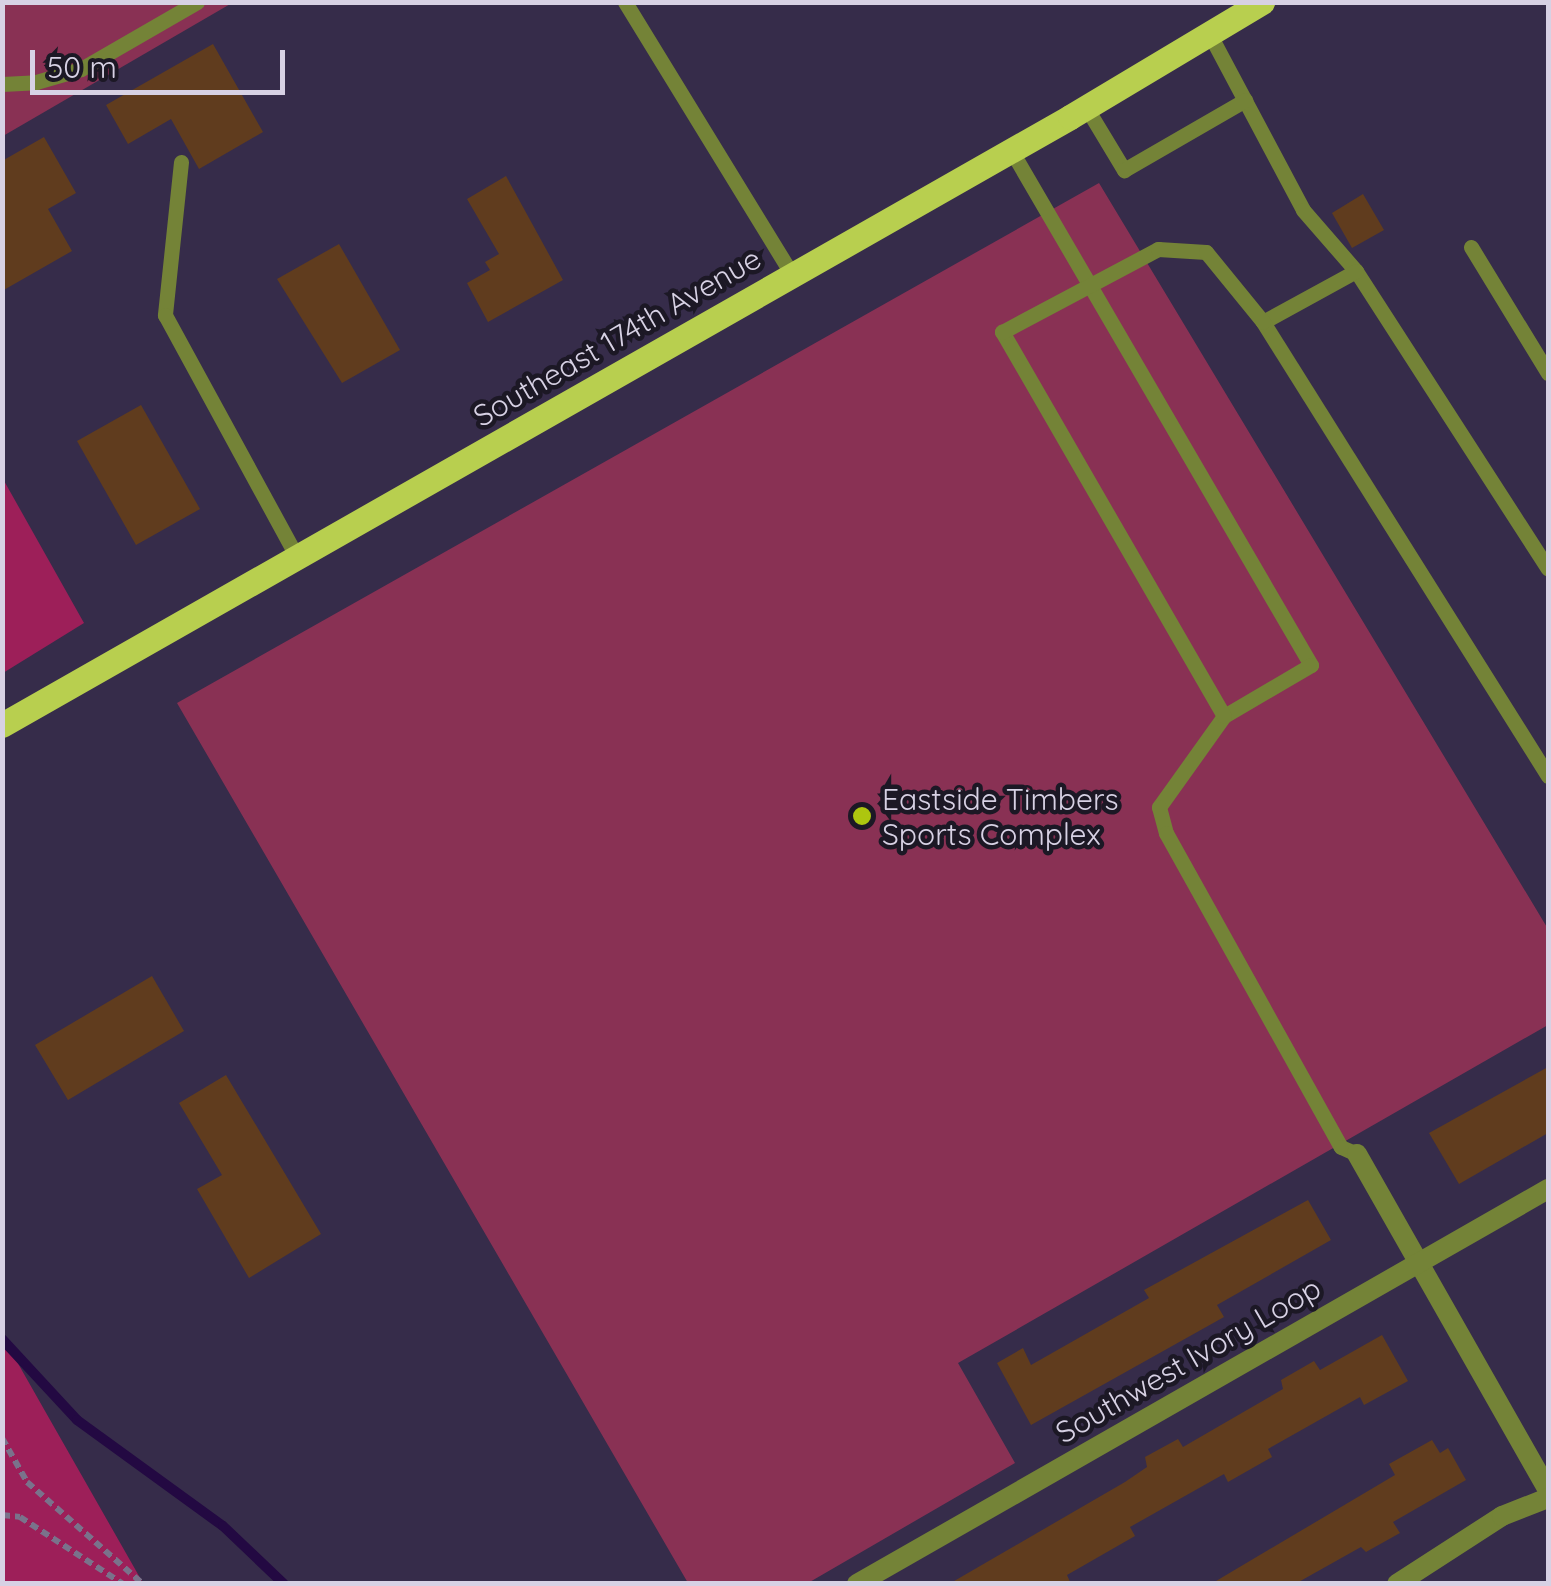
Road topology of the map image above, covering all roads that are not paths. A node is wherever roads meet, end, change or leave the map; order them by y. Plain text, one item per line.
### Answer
1 (197, 2) edge
2 (625, 2) edge
3 (1262, 2) edge
4 (1209, 33) junction
5 (2, 84) edge
6 (1244, 100) junction
7 (1086, 107) junction
8 (1011, 150) junction
9 (180, 162) dead end
10 (1471, 247) dead end
11 (1356, 271) junction
12 (792, 275) junction
13 (1089, 283) junction
14 (1262, 322) junction
15 (1548, 372) edge
16 (298, 557) junction
17 (1548, 570) edge
18 (1224, 716) junction
19 (2, 726) edge
20 (1548, 776) edge
21 (1357, 1154) joint
22 (1548, 1189) edge
23 (1419, 1263) junction
24 (1548, 1490) edge
25 (1548, 1498) edge
26 (857, 1584) edge
27 (1397, 1584) edge

1 - 5 lane
2 - 12 lane
3 - 4 main road, Southeast 174th Avenue
4 - 6 lane
4 - 7 main road, Southeast 174th Avenue
6 - 7 lane
6 - 11 lane
7 - 8 main road, Southeast 174th Avenue
8 - 12 main road, Southeast 174th Avenue
8 - 13 lane
9 - 16 lane
10 - 15 lane
11 - 14 lane
11 - 17 lane
12 - 16 main road, Southeast 174th Avenue
13 - 14 lane
13 - 18 lane
13 - 18 lane
14 - 20 lane
16 - 19 main road, Southeast 174th Avenue
18 - 21 lane
21 - 23 street
22 - 23 street, Southwest Ivory Loop
23 - 24 street
23 - 26 street, Southwest Ivory Loop
25 - 27 street

